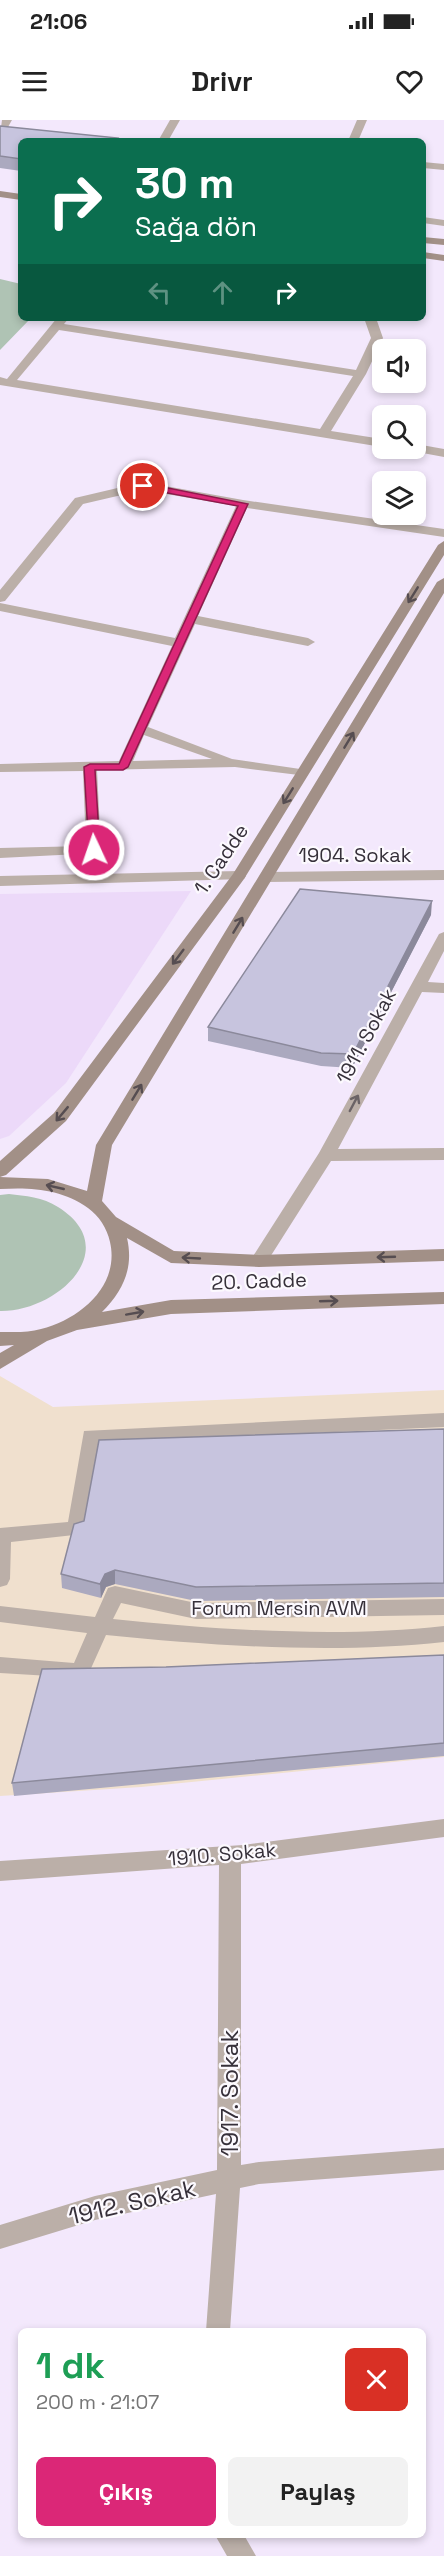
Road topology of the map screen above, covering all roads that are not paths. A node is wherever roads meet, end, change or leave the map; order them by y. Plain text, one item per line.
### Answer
1 (7, 120) edge
2 (175, 120) edge
3 (362, 120) edge
4 (4, 133) edge
5 (165, 138) edge
6 (354, 138) edge
7 (426, 165) edge
8 (444, 167) edge
9 (0, 184) edge
10 (18, 186) edge
11 (0, 194) edge
12 (18, 197) edge
13 (426, 220) edge
14 (444, 223) edge
15 (426, 240) edge
16 (444, 242) edge
17 (426, 255) edge
18 (444, 258) edge
19 (371, 321) edge
20 (59, 322) edge
21 (360, 374) junction
22 (5, 382) edge
23 (323, 434) junction
24 (372, 441) edge
25 (426, 450) edge
26 (444, 453) edge
27 (243, 504) junction
28 (444, 533) edge
29 (444, 546) edge
30 (444, 582) edge
31 (0, 598) edge
32 (0, 607) edge
33 (191, 618) junction
34 (308, 642) dead end
35 (179, 643) junction
36 (140, 729) junction
37 (235, 763) junction
38 (90, 767) junction
39 (123, 767) junction
40 (0, 768) edge
41 (302, 773) junction
42 (0, 853) edge
43 (444, 875) edge
44 (239, 876) junction
45 (267, 877) junction
46 (0, 881) edge
47 (444, 937) edge
48 (416, 986) junction
49 (444, 988) edge
50 (444, 1154) edge
51 (326, 1155) junction
52 (0, 1171) edge
53 (0, 1183) edge
54 (93, 1203) junction
55 (112, 1222) junction
56 (444, 1255) edge
57 (259, 1262) junction
58 (444, 1298) edge
59 (77, 1323) junction
60 (44, 1336) junction
61 (0, 1339) edge
62 (0, 1362) edge
63 (444, 1420) edge
64 (0, 1580) edge
65 (444, 1607) edge
66 (0, 1614) edge
67 (444, 1634) edge
68 (0, 1665) edge
69 (81, 1669) junction
70 (104, 1669) edge
71 (444, 1828) edge
72 (230, 1855) junction
73 (0, 1871) edge
74 (444, 2159) edge
75 (229, 2179) junction
76 (0, 2237) edge
77 (218, 2328) edge
78 (230, 2538) edge
79 (243, 2556) edge

1 - 4 street
2 - 5 street
3 - 6 street
7 - 8 street
9 - 10 street
11 - 12 street
13 - 14 street
15 - 16 street
17 - 18 street
19 - 21 street
20 - 21 street
20 - 22 street
21 - 23 street
22 - 23 street
23 - 24 street
25 - 26 street
27 - 28 street
27 - 31 street
27 - 33 street
29 -> 41 street, 1. Cadde
45 -> 30 street
32 - 35 street
33 - 34 street
33 - 35 street
35 - 36 street
36 - 37 street
36 - 39 street
37 - 39 street
37 - 41 street
38 - 39 street
38 - 40 street
38 - 42 street
41 -> 44 street, 1. Cadde
43 - 45 street, 1904. Sokak
44 - 46 street
44 -> 52 street, 1. Cadde
54 -> 45 street
47 - 48 street, 1911. Sokak
48 - 49 street
51 -> 48 street, 1911. Sokak
50 - 51 street
51 - 57 street, 1911. Sokak
54 -> 53 street
54 - 55 street
57 -> 55 street, 20. Cadde
55 - 59 street
56 -> 57 street, 20. Cadde
59 -> 58 street, 20. Cadde
59 - 60 street
60 - 61 street
60 - 62 street
63 - 64 street
65 - 69 street, Forum Mersin AVM
66 - 67 street, Forum Mersin AVM
68 - 69 street
69 - 70 street
71 - 72 street, 1910. Sokak
72 - 73 street, 1910. Sokak
72 - 75 street, 1917. Sokak
74 - 75 street, 1912. Sokak
75 - 76 street, 1912. Sokak
75 - 77 street, 1917. Sokak
78 - 79 street

